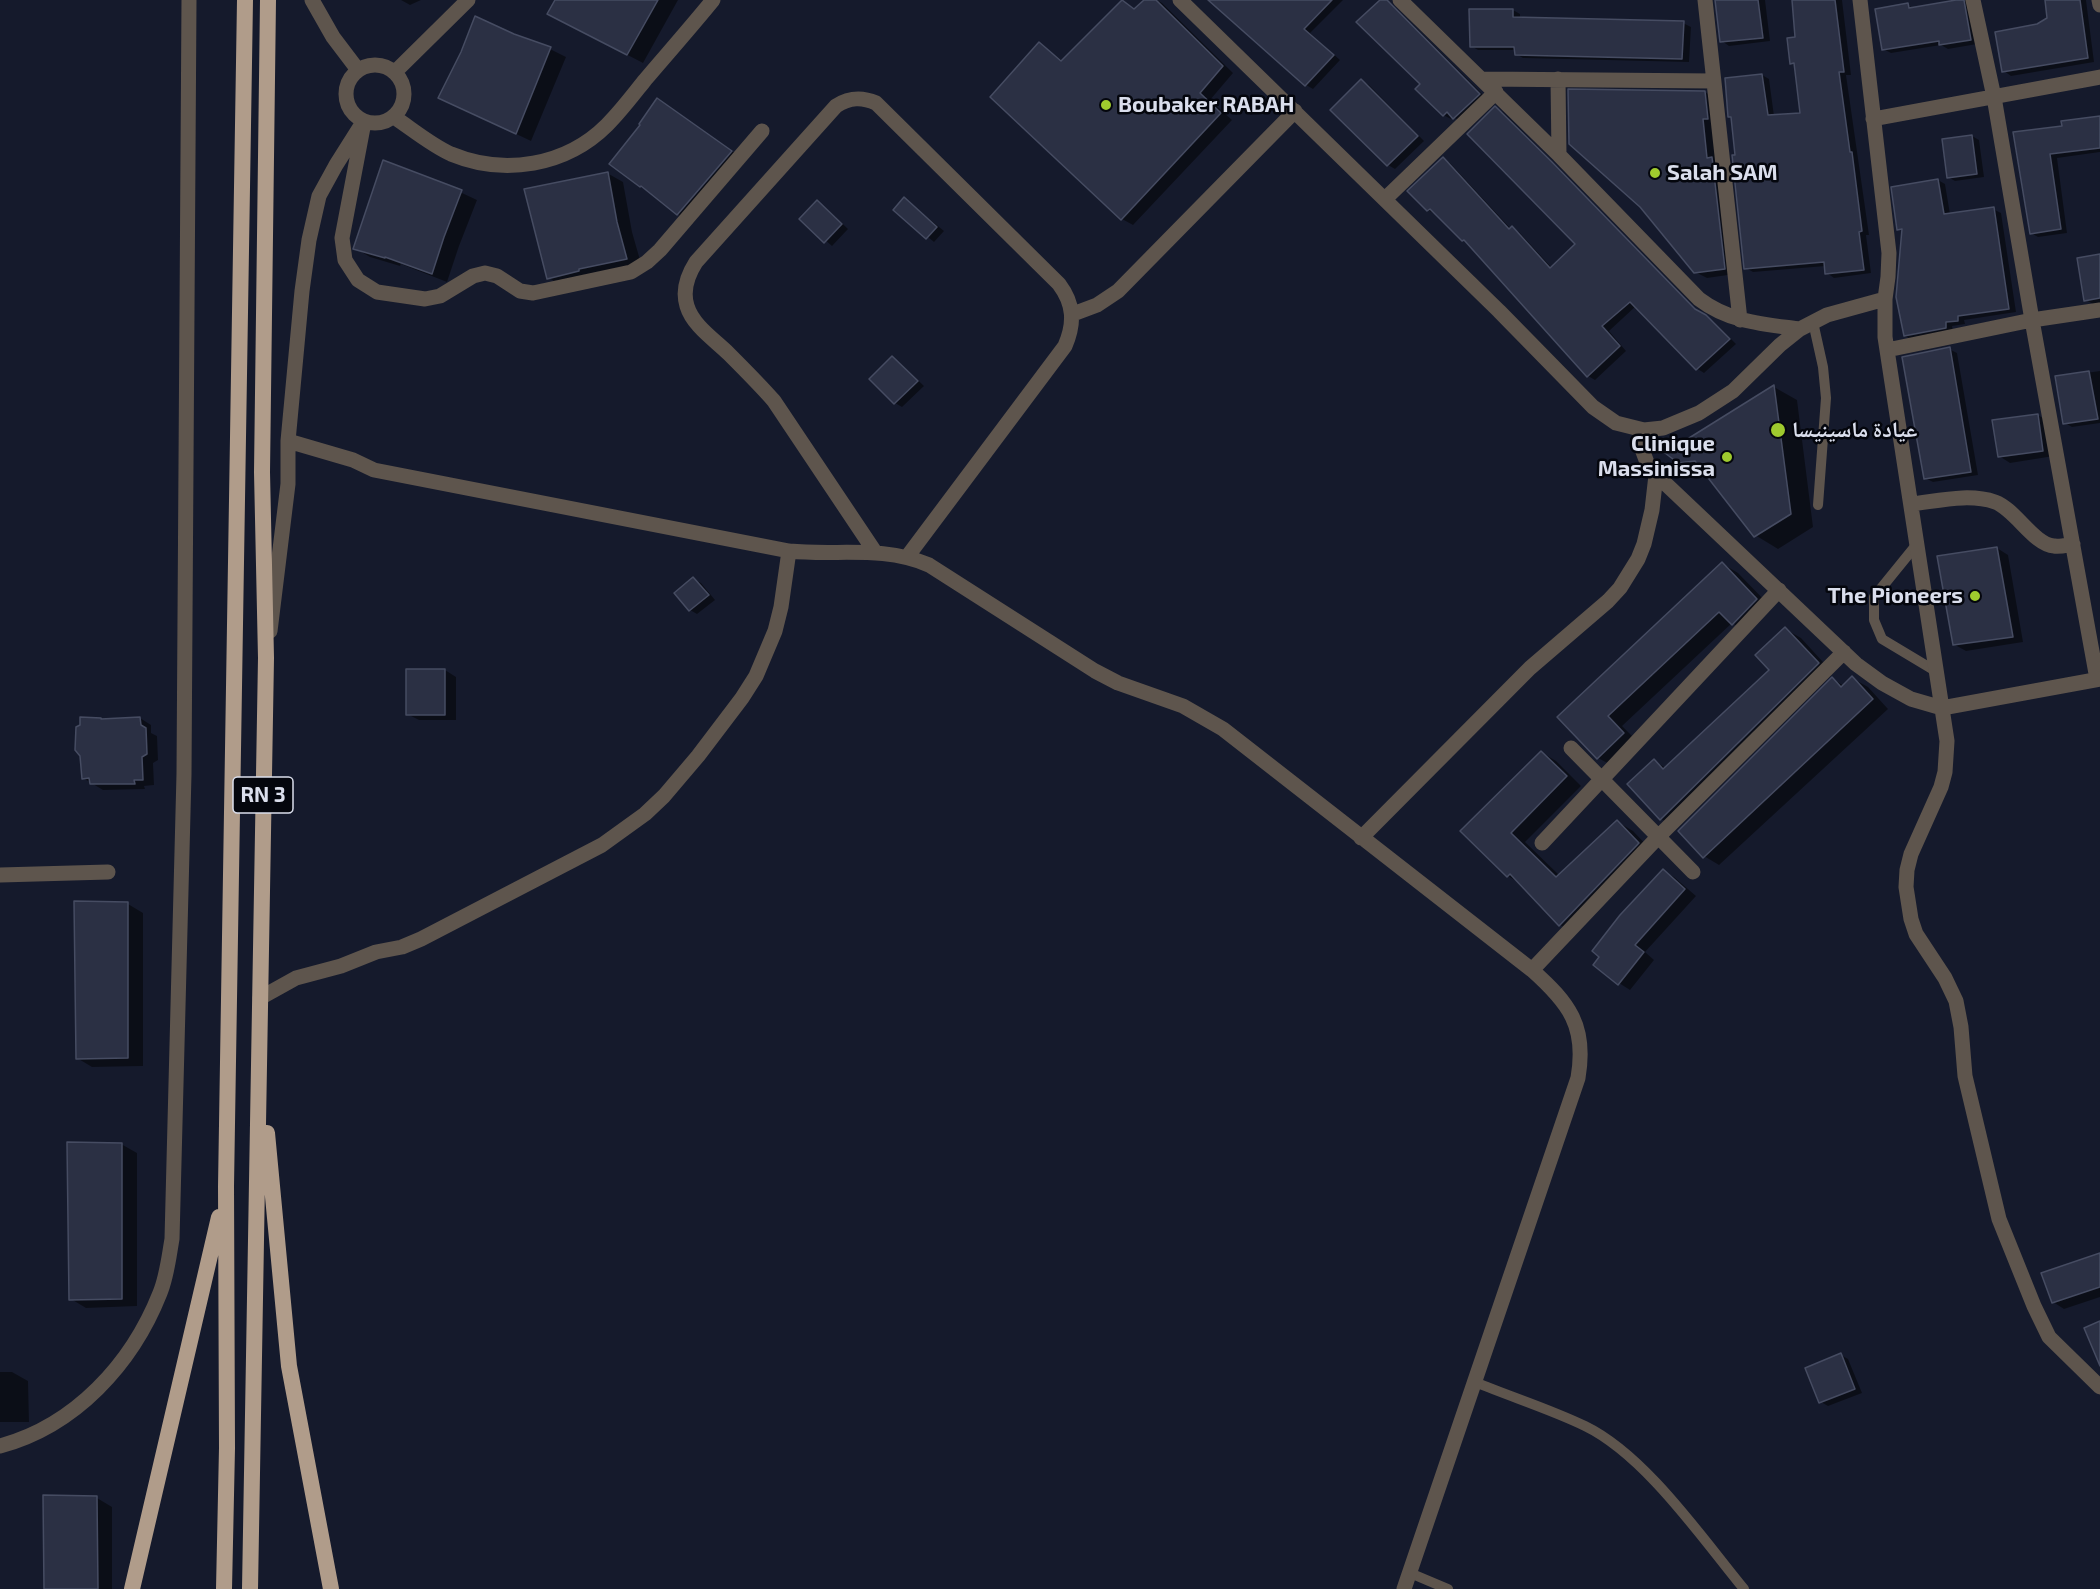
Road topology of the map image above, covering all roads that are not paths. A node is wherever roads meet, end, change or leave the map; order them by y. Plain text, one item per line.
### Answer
1 (189, 0) edge
2 (245, 0) edge
3 (268, 0) edge
4 (312, 0) edge
5 (468, 0) edge
6 (713, 0) edge
7 (1180, 0) edge
8 (1400, 0) edge
9 (1705, 0) edge
10 (1860, 0) edge
11 (1973, 0) edge
12 (2099, 0) edge
13 (2100, 5) edge
14 (358, 70) junction
15 (394, 72) junction
16 (2100, 77) edge
17 (1483, 78) junction
18 (1558, 79) junction
19 (1713, 81) junction
20 (1496, 92) junction
21 (1994, 98) junction
22 (1295, 111) junction
23 (394, 117) junction
24 (1873, 119) junction
25 (364, 122) junction
26 (762, 131) dead end
27 (1559, 155) junction
28 (1385, 199) junction
29 (1885, 299) junction
30 (2100, 310) edge
31 (1072, 314) junction
32 (1740, 320) junction
33 (2032, 320) junction
34 (1807, 325) junction
35 (1887, 350) junction
36 (1644, 430) junction
37 (288, 441) junction
38 (1656, 475) junction
39 (1911, 504) junction
40 (1818, 505) dead end
41 (1917, 544) junction
42 (2073, 544) junction
43 (789, 551) junction
44 (875, 552) junction
45 (907, 557) junction
46 (1779, 590) junction
47 (1844, 652) junction
48 (266, 658) junction
49 (1937, 672) junction
50 (2099, 679) edge
51 (1942, 708) junction
52 (1571, 748) dead end
53 (1603, 778) junction
54 (1659, 836) junction
55 (1361, 838) junction
56 (1542, 843) dead end
57 (108, 872) dead end
58 (1693, 872) dead end
59 (0, 875) edge
60 (1532, 970) junction
61 (260, 998) junction
62 (259, 1053) junction
63 (226, 1186) junction
64 (1474, 1382) junction
65 (2100, 1387) edge
66 (0, 1446) edge
67 (1410, 1573) junction
68 (132, 1589) edge
69 (224, 1589) edge
70 (250, 1589) edge
71 (331, 1589) edge
72 (1404, 1589) edge
73 (1448, 1589) edge
74 (1744, 1589) edge

1 - 66 street
2 - 63 highway, RN 3
3 - 48 highway, RN 3
4 - 14 street
5 - 15 street
6 - 23 street
7 - 22 street
8 - 17 street
9 - 19 street
10 - 24 street
11 - 21 street
12 - 13 street
14 - 15 street
14 - 25 street
15 - 23 street
16 - 21 street
17 - 18 street
17 - 20 street
18 - 19 street
18 - 27 street
19 - 32 street
20 - 27 street
20 - 28 street
21 - 24 street
21 - 33 street
22 - 28 street
22 - 31 street
23 - 25 street
24 - 29 street
25 - 26 street
25 - 37 street
27 - 32 street
28 - 36 street
29 - 34 street
29 - 35 street
30 - 33 street
31 - 44 street
31 - 45 street
32 - 34 street
33 - 35 street
33 - 42 street
34 - 36 street
34 - 40 lane
35 - 39 street
36 - 38 street
37 - 43 street
37 - 48 street
38 - 46 street
38 - 55 street
39 - 41 street
39 - 42 street
41 - 49 street
41 - 49 lane
42 - 50 street
43 - 44 street
43 - 61 street
44 - 45 street
45 - 55 street
46 - 47 street
46 - 53 street
47 - 51 street
47 - 54 street
48 - 61 highway, RN 3
49 - 51 street
50 - 51 street
51 - 65 street
52 - 53 street
53 - 54 street
53 - 56 street
54 - 58 street
54 - 60 street
55 - 60 street
57 - 59 street
60 - 64 street
61 - 62 highway, RN 3
62 - 70 highway, RN 3
62 - 71 highway
63 - 68 highway
63 - 69 highway, RN 3
64 - 67 street
64 - 74 lane
67 - 72 street
67 - 73 lane

